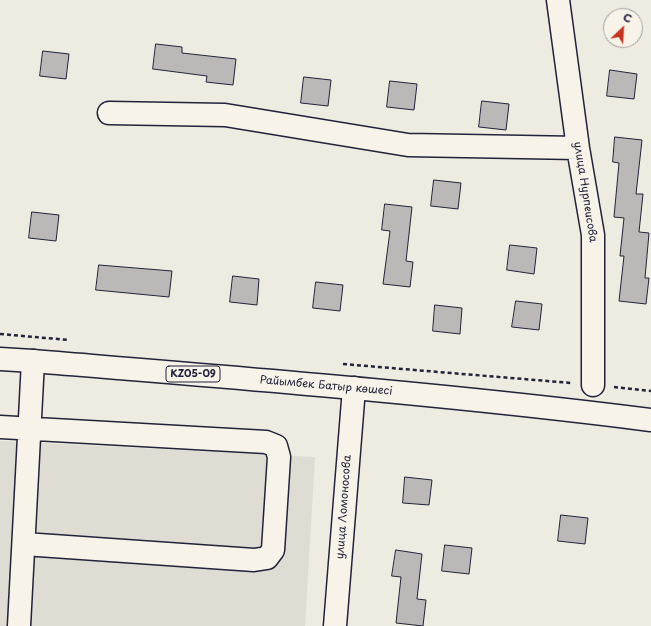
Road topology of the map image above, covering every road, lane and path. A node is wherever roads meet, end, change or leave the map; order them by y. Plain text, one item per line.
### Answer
1 (558, 0) edge
2 (109, 113) dead end
3 (578, 148) junction
4 (0, 359) edge
5 (33, 361) junction
6 (593, 385) dead end
7 (354, 388) junction
8 (651, 420) edge
9 (0, 427) edge
10 (29, 430) junction
11 (24, 544) junction
12 (19, 626) edge
13 (335, 626) edge

1 - 3 street, улица Нурпеисова
2 - 3 street
3 - 6 street, улица Нурпеисова
4 - 5 street, Райымбек Батыр көшесі / KZ05-09
5 - 7 street, Райымбек Батыр көшесі / KZ05-09
5 - 10 street
7 - 8 street, Райымбек Батыр көшесі / KZ05-09
7 - 13 street, улица Ломоносова
9 - 10 street
10 - 11 street
10 - 11 street
11 - 12 street

